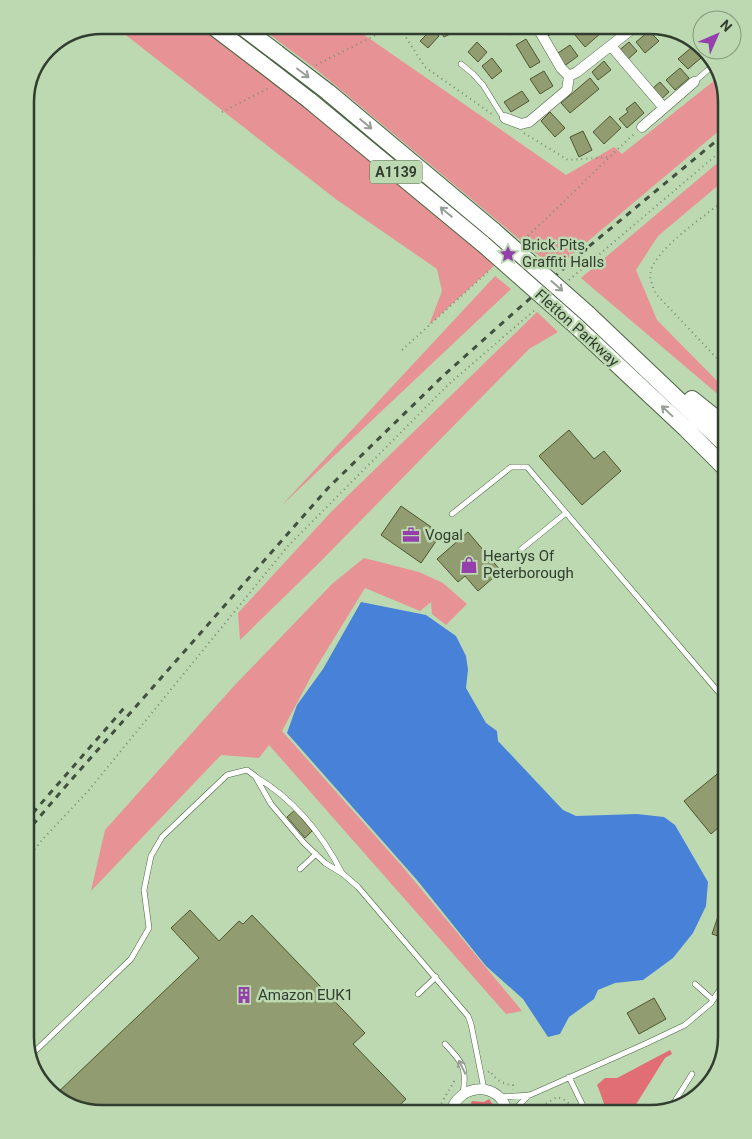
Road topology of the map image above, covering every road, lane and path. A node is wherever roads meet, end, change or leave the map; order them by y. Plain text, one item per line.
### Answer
1 (223, 34) edge
2 (252, 34) edge
3 (541, 34) edge
4 (626, 34) edge
5 (611, 46) junction
6 (461, 64) dead end
7 (709, 69) edge
8 (569, 76) junction
9 (694, 82) joint
10 (664, 108) junction
11 (505, 118) joint
12 (642, 127) dead end
13 (718, 154) edge
14 (718, 205) edge
15 (566, 282) dead end
16 (537, 307) dead end
17 (614, 337) junction
18 (718, 359) edge
19 (718, 420) edge
20 (686, 429) junction
21 (718, 437) edge
22 (718, 461) edge
23 (718, 466) edge
24 (566, 513) junction
25 (452, 514) dead end
26 (508, 560) dead end
27 (718, 691) edge
28 (255, 776) junction
29 (34, 851) edge
30 (316, 854) junction
31 (300, 869) dead end
32 (343, 874) junction
33 (436, 977) junction
34 (695, 984) dead end
35 (718, 992) edge
36 (418, 994) dead end
37 (713, 1000) junction
38 (445, 1044) dead end
39 (35, 1051) edge
40 (486, 1072) dead end
41 (692, 1074) dead end
42 (457, 1077) dead end
43 (569, 1077) junction
44 (484, 1089) junction
45 (513, 1090) dead end
46 (463, 1094) junction
47 (530, 1095) junction
48 (499, 1097) junction
49 (676, 1100) edge
50 (441, 1105) edge
51 (453, 1105) edge
52 (505, 1105) edge
53 (519, 1105) edge
54 (544, 1105) edge
55 (572, 1105) edge
56 (583, 1105) edge

20 -> 1 highway, Fletton Parkway / A1139, bridge
2 -> 17 highway, Fletton Parkway / A1139, bridge
3 - 8 street
4 - 5 street
5 - 8 street
5 - 10 street
6 - 11 lane
7 - 9 lane
8 - 11 street
9 - 10 street
10 - 12 street
13 - 15 path
14 - 18 path
16 - 29 path
17 - 19 highway, A1139
17 - 21 highway, Fletton Parkway / A1139
20 - 22 highway, Fletton Parkway / A1139
20 - 23 highway, A1139
24 - 25 lane
24 - 26 lane
24 - 27 lane
28 - 30 lane
28 - 32 lane
28 - 39 lane
30 - 31 lane
30 - 32 lane
32 - 33 lane
33 - 36 lane
33 - 44 lane
34 - 37 lane
35 - 37 lane
37 - 43 lane
46 -> 38 lane
40 - 45 path
41 - 49 lane
42 - 50 path
43 - 47 lane
43 - 56 lane
44 - 46 street
44 - 48 street
46 - 51 street
47 - 48 lane
47 - 53 lane
48 - 52 street
54 - 55 path

